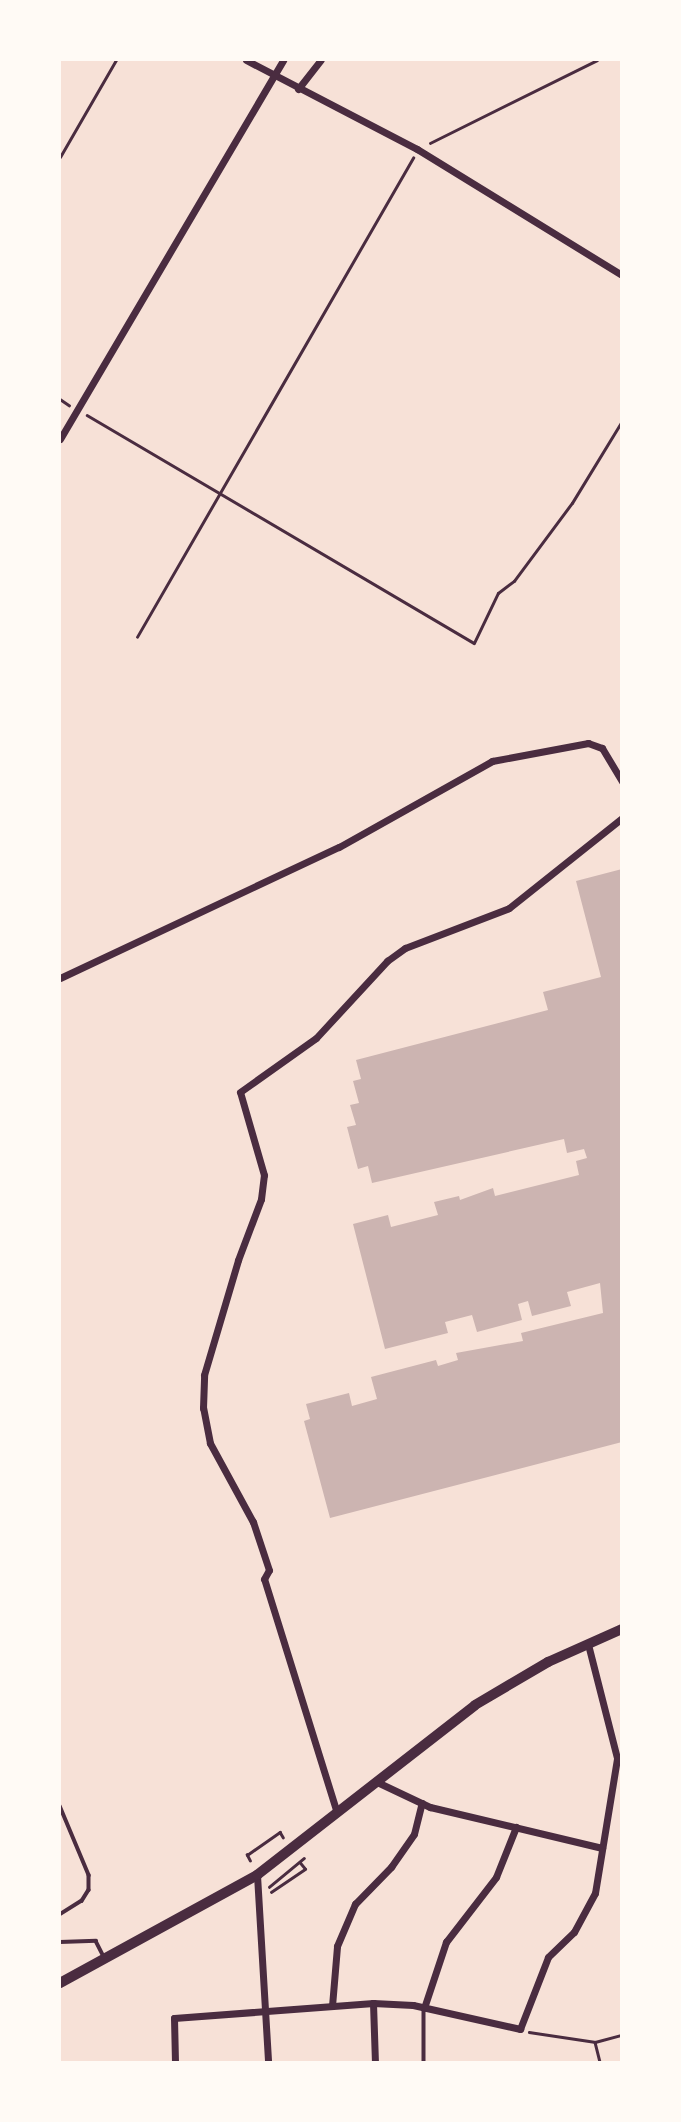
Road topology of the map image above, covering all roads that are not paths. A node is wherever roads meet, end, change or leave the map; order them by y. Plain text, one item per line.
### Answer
1 (246, 60) edge
2 (283, 60) edge
3 (321, 60) edge
4 (272, 76) junction
5 (298, 89) junction
6 (621, 275) edge
7 (60, 439) edge
8 (621, 781) edge
9 (621, 818) edge
10 (60, 978) edge
11 (621, 1629) edge
12 (588, 1644) junction
13 (377, 1782) junction
14 (422, 1803) junction
15 (60, 1806) edge
16 (337, 1813) junction
17 (516, 1827) junction
18 (601, 1848) junction
19 (257, 1875) junction
20 (60, 1915) edge
21 (60, 1942) edge
22 (104, 1957) junction
23 (60, 1983) edge
24 (373, 2003) junction
25 (332, 2006) junction
26 (424, 2008) junction
27 (266, 2011) junction
28 (175, 2063) edge
29 (268, 2063) edge
30 (375, 2063) edge
31 (424, 2063) edge

1 - 4 street
2 - 4 street
3 - 5 street
4 - 5 street
4 - 7 street
5 - 6 street
8 - 10 street
9 - 16 street
11 - 12 main road
12 - 13 main road
12 - 18 street
13 - 14 street
13 - 16 main road
14 - 17 street
14 - 25 street
15 - 20 lane
16 - 19 main road
17 - 18 street
17 - 26 street
18 - 26 street
19 - 22 main road
19 - 27 street
21 - 22 lane
22 - 23 main road
24 - 25 street
24 - 26 street
24 - 30 street
25 - 27 street
26 - 31 lane
27 - 28 street
27 - 29 street

